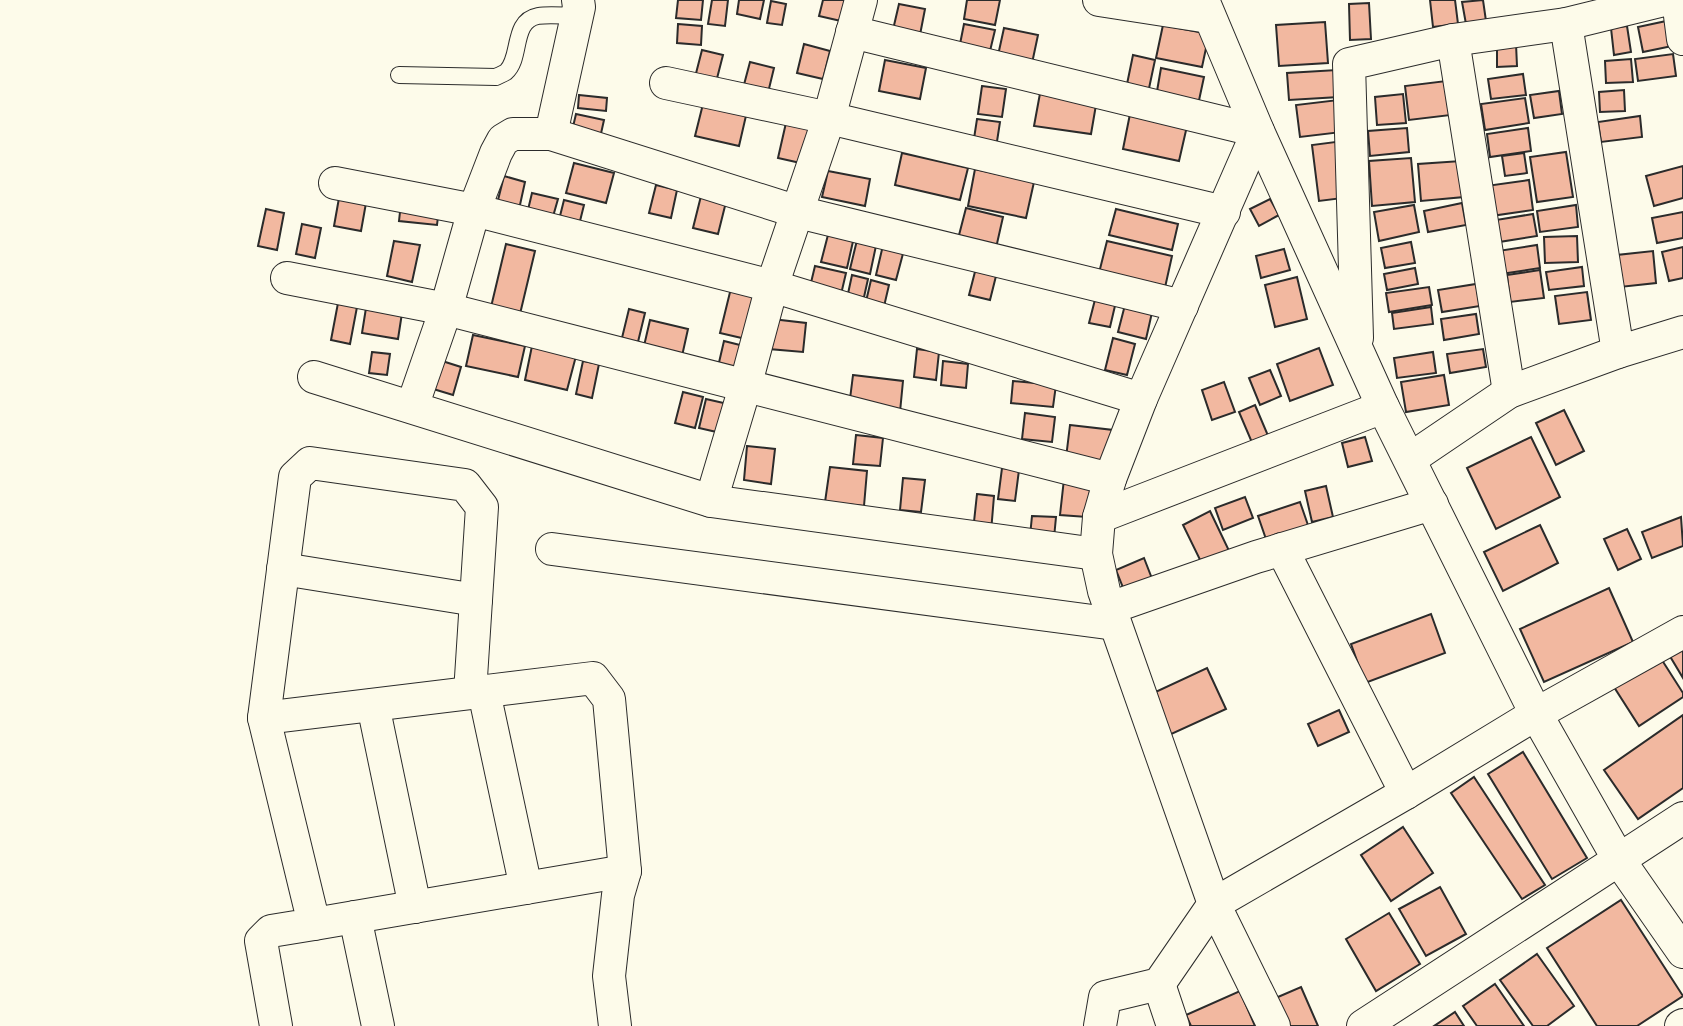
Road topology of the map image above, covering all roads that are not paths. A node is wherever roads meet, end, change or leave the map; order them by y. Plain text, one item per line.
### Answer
1 (861, 0) edge
2 (1099, 0) edge
3 (1664, 0) edge
4 (1678, 0) edge
5 (586, 6) edge
6 (1206, 9) edge
7 (1566, 24) junction
8 (852, 32) junction
9 (1683, 39) edge
10 (1454, 40) junction
11 (399, 75) dead end
12 (666, 83) dead end
13 (829, 118) junction
14 (1258, 131) junction
15 (551, 134) junction
16 (335, 183) dead end
17 (474, 210) junction
18 (798, 212) junction
19 (1224, 212) junction
20 (287, 278) dead end
21 (772, 286) junction
22 (1182, 306) junction
23 (446, 309) junction
24 (1683, 332) edge
25 (1618, 352) junction
26 (1358, 353) junction
27 (314, 377) dead end
28 (745, 387) junction
29 (1509, 392) junction
30 (1141, 399) junction
31 (412, 407) junction
32 (1382, 407) junction
33 (1410, 459) junction
34 (1110, 480) junction
35 (711, 501) junction
36 (1432, 504) junction
37 (1099, 517) junction
38 (552, 549) dead end
39 (1282, 549) junction
40 (1096, 554) junction
41 (283, 569) junction
42 (476, 600) junction
43 (1113, 616) junction
44 (1683, 632) edge
45 (477, 692) junction
46 (373, 705) junction
47 (1536, 714) junction
48 (264, 718) junction
49 (1406, 793) junction
50 (1683, 818) edge
51 (1619, 860) junction
52 (625, 871) junction
53 (526, 888) junction
54 (1214, 904) junction
55 (415, 907) junction
56 (355, 917) junction
57 (314, 924) junction
58 (1683, 952) edge
59 (1159, 984) junction
60 (276, 1026) edge
61 (378, 1026) edge
62 (615, 1026) edge
63 (1100, 1026) edge
64 (1173, 1026) edge
65 (1275, 1026) edge
66 (1363, 1026) edge

1 - 8 street
2 - 6 street
3 - 7 street
4 - 9 street
5 - 11 lane
5 - 15 street
6 - 14 street
7 - 10 street
7 - 25 street
8 - 13 street
8 - 14 street
10 - 26 street
10 - 29 street
12 - 13 street
13 - 18 street
13 - 19 street
14 - 19 street
14 - 26 street
15 - 17 street
15 - 18 street
16 - 17 street
17 - 21 street
17 - 23 street
18 - 21 street
18 - 22 street
19 - 22 street
20 - 23 street
21 - 28 street
21 - 30 street
22 - 30 street
23 - 28 street
23 - 31 street
24 - 25 street
25 - 29 street
26 - 32 street
27 - 31 street
28 - 34 street
28 - 35 street
29 - 33 street
30 - 34 street
31 - 35 street
32 - 33 street
32 - 37 street
33 - 36 street
34 - 37 street
35 - 40 street
36 - 39 street
36 - 47 street
37 - 40 street
38 - 43 street
39 - 43 street
39 - 49 street
40 - 43 street
41 - 42 street
41 - 42 street
41 - 48 street
42 - 45 street
43 - 54 street
44 - 47 street
45 - 46 street
45 - 52 street
45 - 53 street
46 - 48 street
46 - 55 street
47 - 49 street
47 - 51 street
48 - 57 street
49 - 54 street
50 - 51 street
51 - 58 street
51 - 66 street
52 - 53 street
52 - 62 street
53 - 55 street
54 - 59 street
54 - 65 street
55 - 56 street
56 - 57 street
56 - 61 street
57 - 60 street
59 - 63 street
59 - 64 street

